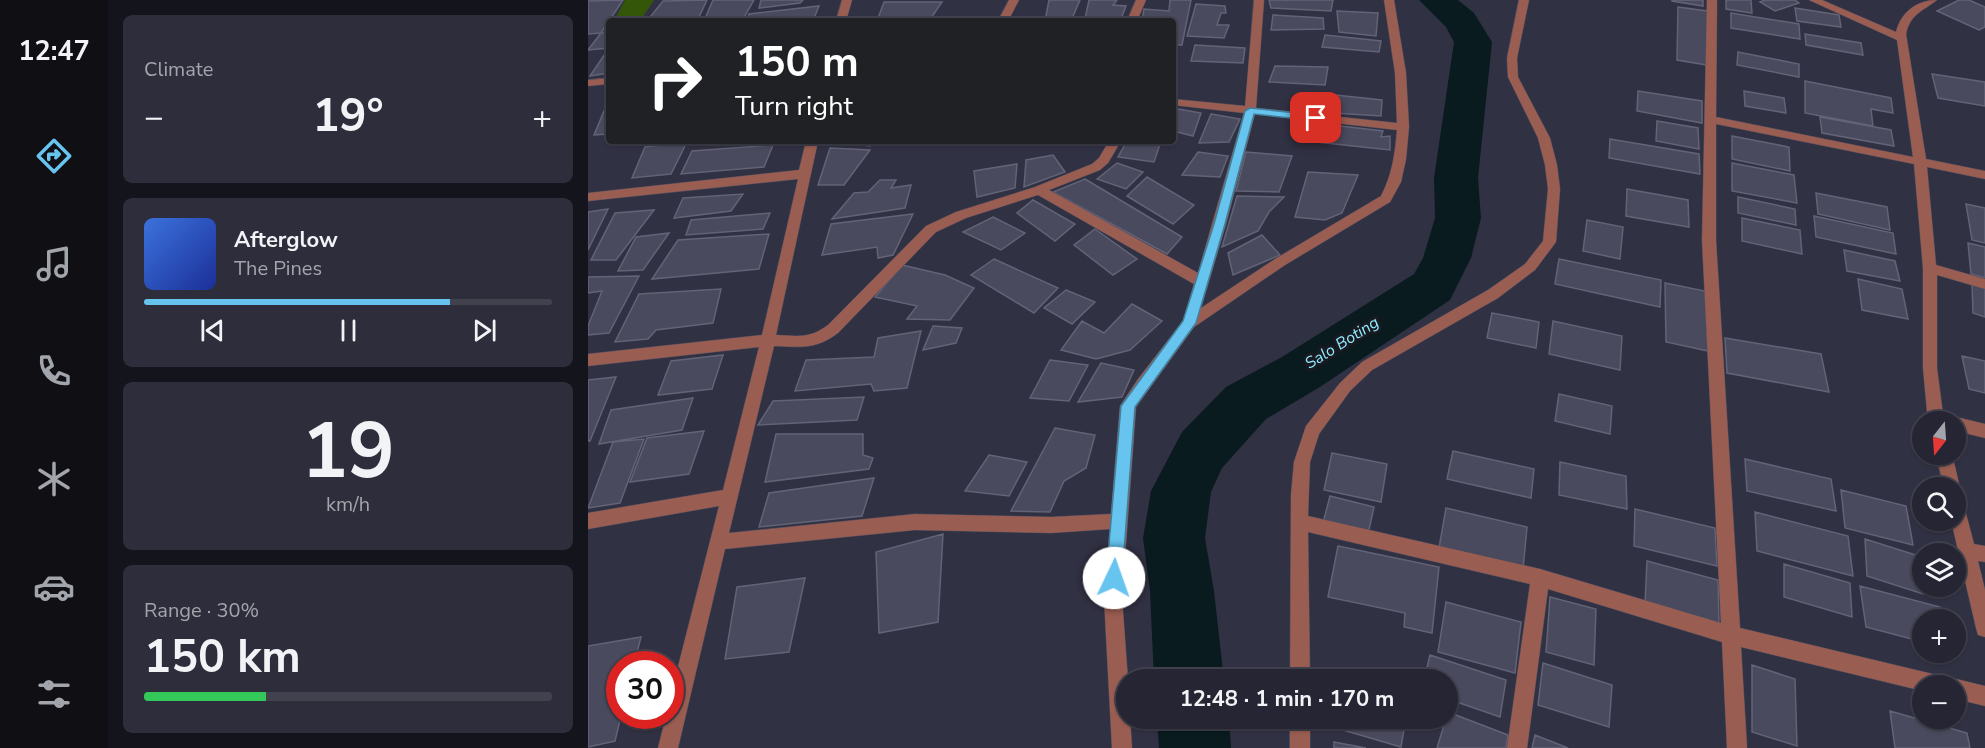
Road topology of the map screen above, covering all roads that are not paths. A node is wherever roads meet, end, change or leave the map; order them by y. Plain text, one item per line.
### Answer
1 (847, 0) edge
2 (1014, 0) edge
3 (1141, 0) edge
4 (1259, 0) edge
5 (1389, 0) edge
6 (1524, 0) edge
7 (1712, 0) edge
8 (1814, 0) edge
9 (1932, 0) edge
10 (842, 18) edge
11 (1005, 18) edge
12 (1133, 18) edge
13 (1901, 38) junction
14 (606, 81) edge
15 (588, 83) edge
16 (1176, 102) edge
17 (1250, 111) junction
18 (1710, 119) junction
19 (1403, 127) junction
20 (811, 144) edge
21 (1112, 144) edge
22 (1920, 161) junction
23 (804, 174) junction
24 (1985, 175) edge
25 (1039, 190) junction
26 (588, 197) edge
27 (1930, 268) junction
28 (1202, 282) junction
29 (1985, 284) edge
30 (1189, 323) junction
31 (768, 340) junction
32 (588, 360) edge
33 (1938, 411) edge
34 (1966, 426) edge
35 (1985, 431) edge
36 (729, 497) junction
37 (588, 521) edge
38 (1117, 521) junction
39 (1299, 522) junction
40 (718, 542) junction
41 (1966, 551) joint
42 (1985, 554) edge
43 (1540, 578) junction
44 (1985, 628) edge
45 (1731, 635) junction
46 (1300, 669) edge
47 (1912, 679) edge
48 (1966, 691) edge
49 (1985, 696) edge
50 (1300, 729) edge
51 (668, 748) edge
52 (1122, 748) edge
53 (1300, 748) edge
54 (1517, 748) edge
55 (1737, 748) edge

1 - 10 street
2 - 11 street
3 - 12 street
4 - 17 street
5 - 19 street
6 - 39 street
7 - 18 street
8 - 13 street
9 - 13 street
13 - 22 street
14 - 15 street
16 - 17 street
17 - 19 street
17 - 28 street
18 - 22 street
18 - 45 street
19 - 30 street
20 - 23 street
21 - 25 street
22 - 24 street
22 - 27 street
23 - 26 street
23 - 31 street
25 - 28 street
25 - 31 street
27 - 29 street
27 - 33 street
28 - 30 street
30 - 38 street
31 - 32 street
31 - 36 street
34 - 35 street
36 - 37 street
36 - 40 street
38 - 40 street
38 - 52 street
39 - 43 street
39 - 46 street
40 - 51 street
41 - 42 street
41 - 44 street
43 - 45 street
43 - 54 street
45 - 47 street
45 - 55 street
48 - 49 street
50 - 53 street

